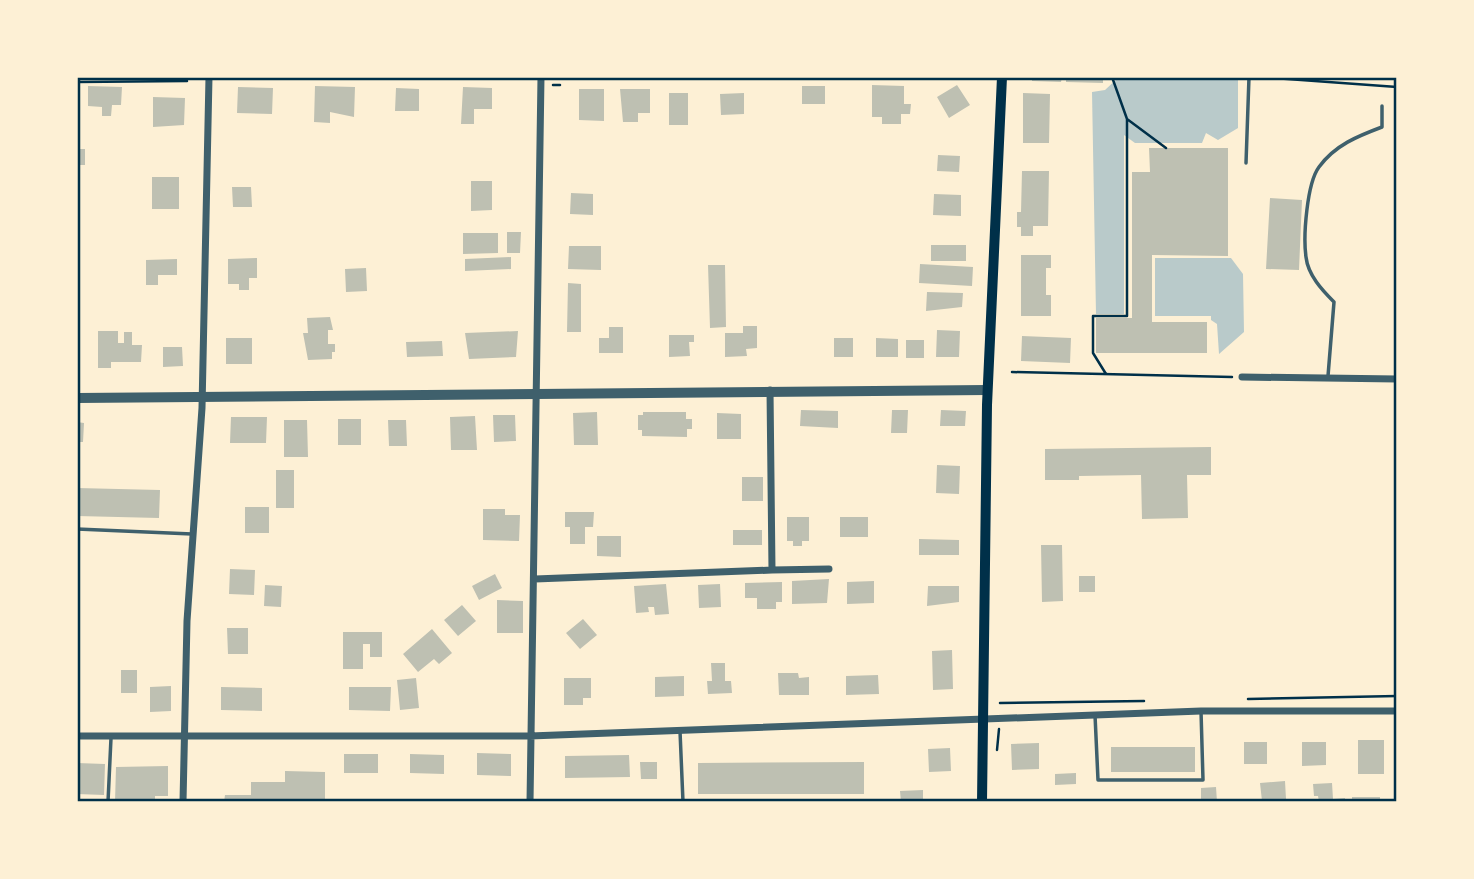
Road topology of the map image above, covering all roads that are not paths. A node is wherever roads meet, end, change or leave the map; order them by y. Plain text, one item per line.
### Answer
1 (209, 77) edge
2 (541, 77) edge
3 (1002, 77) edge
4 (1249, 77) edge
5 (1382, 106) dead end
6 (1247, 163) dead end
7 (1242, 377) road end
8 (1328, 378) junction
9 (1397, 379) edge
10 (770, 390) junction
11 (987, 390) junction
12 (538, 393) junction
13 (202, 396) junction
14 (77, 398) edge
15 (77, 529) edge
16 (194, 534) junction
17 (829, 569) dead end
18 (772, 570) junction
19 (535, 579) junction
20 (1201, 711) junction
21 (1397, 711) edge
22 (1095, 715) junction
23 (983, 719) junction
24 (680, 731) junction
25 (186, 734) junction
26 (77, 736) edge
27 (111, 736) junction
28 (530, 736) junction
29 (108, 802) edge
30 (183, 802) edge
31 (530, 802) edge
32 (683, 802) edge
33 (982, 802) edge

1 - 13 street
2 - 12 street
3 - 11 main road
4 - 6 lane
5 - 8 lane
7 - 8 street
8 - 9 street
10 - 11 street
10 - 12 street
10 - 18 street
11 - 23 main road
12 - 13 street
12 - 19 street
13 - 14 street
13 - 16 street
15 - 16 lane
16 - 25 street
17 - 18 street
18 - 19 street
19 - 28 street
20 - 21 street
20 - 22 street
20 - 22 lane
22 - 23 street
23 - 24 street
23 - 33 main road
24 - 28 street
24 - 32 lane
25 - 27 street
25 - 28 street
25 - 30 street
26 - 27 street
27 - 29 lane
28 - 31 street

